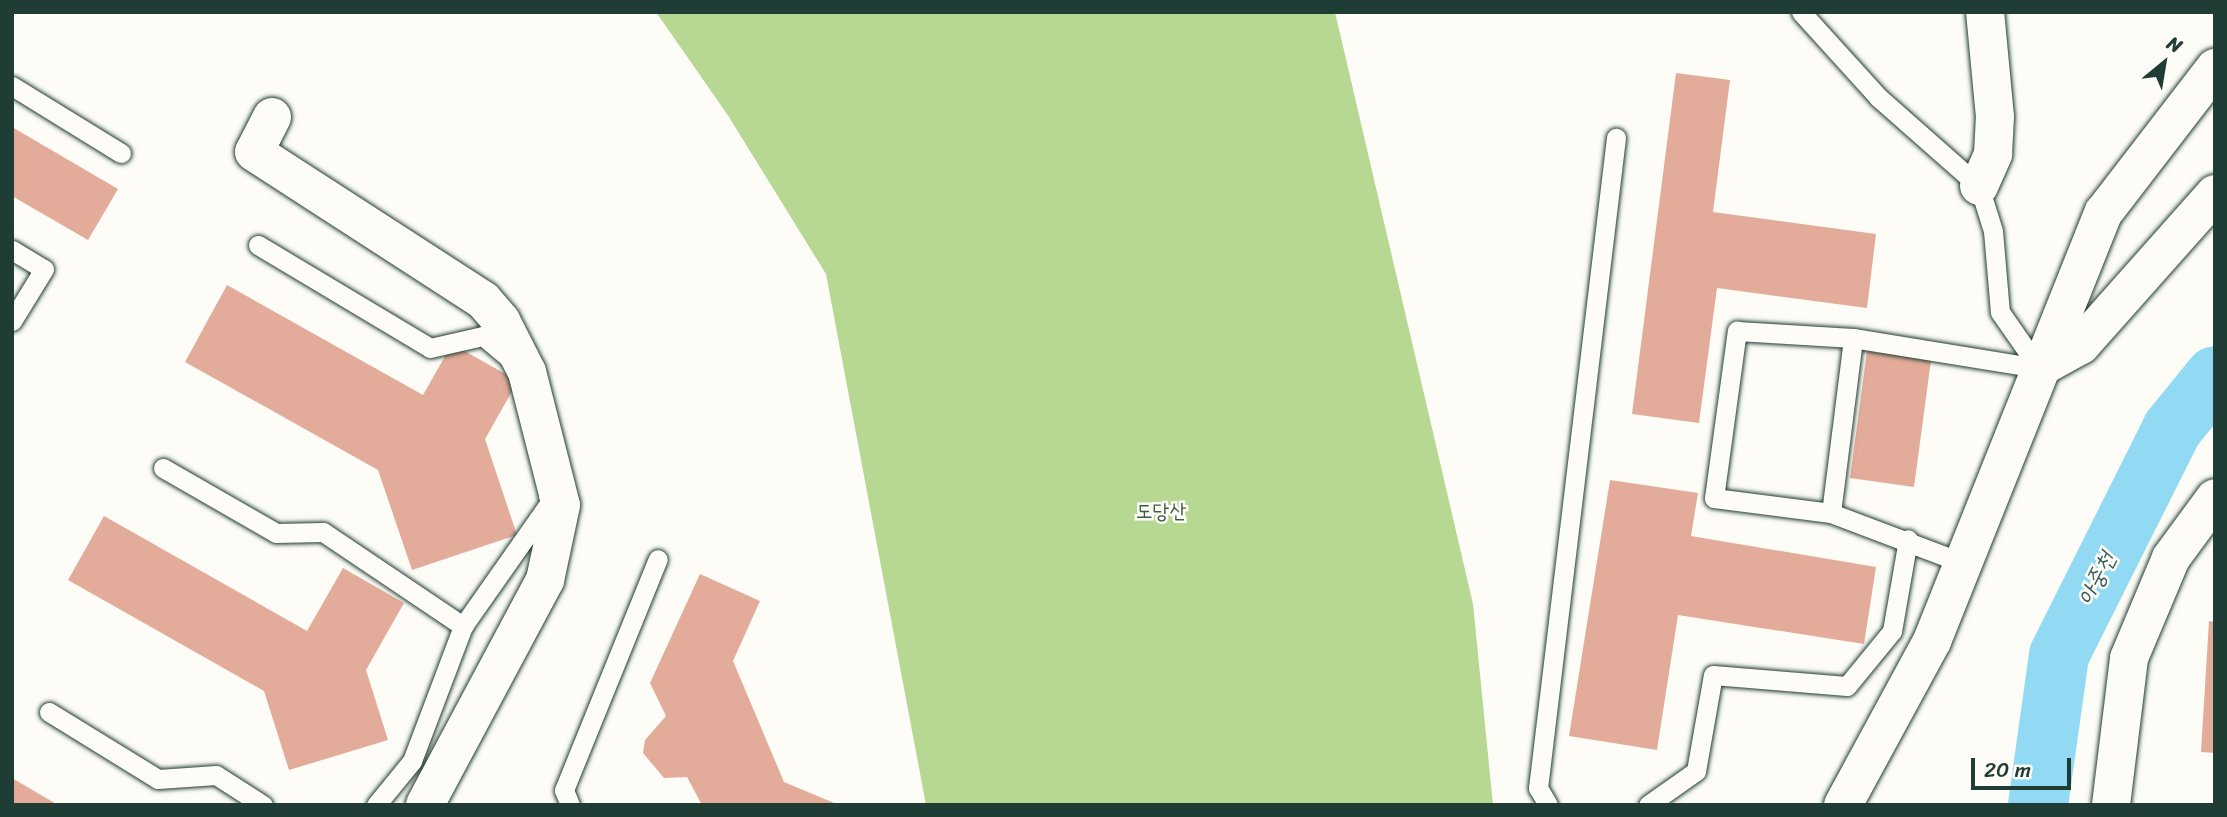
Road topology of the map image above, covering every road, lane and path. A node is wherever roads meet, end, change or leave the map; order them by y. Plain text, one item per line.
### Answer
1 (1801, 12) edge
2 (1985, 12) edge
3 (2215, 68) edge
4 (12, 86) edge
5 (272, 117) dead end
6 (1616, 138) dead end
7 (121, 153) dead end
8 (1979, 186) junction
9 (2215, 194) edge
10 (258, 245) dead end
11 (12, 250) edge
12 (12, 321) edge
13 (1853, 338) junction
14 (2039, 368) junction
15 (163, 468) dead end
16 (2215, 498) edge
17 (1831, 513) junction
18 (1908, 539) junction
19 (658, 559) dead end
20 (1963, 563) junction
21 (463, 626) junction
22 (50, 712) dead end
23 (263, 805) edge
24 (376, 805) edge
25 (425, 805) edge
26 (570, 805) edge
27 (1548, 805) edge
28 (1648, 805) edge
29 (1843, 805) edge
30 (2111, 805) edge

1 - 8 lane
2 - 8 street
3 - 14 street
4 - 7 lane
5 - 25 street
6 - 27 lane
8 - 14 lane
9 - 14 street
10 - 21 lane
11 - 12 lane
13 - 14 lane
13 - 17 lane
13 - 17 lane
14 - 20 street
15 - 21 lane
16 - 30 street
17 - 18 lane
18 - 20 lane
18 - 28 lane
19 - 26 lane
20 - 29 street
21 - 24 lane
22 - 23 lane

